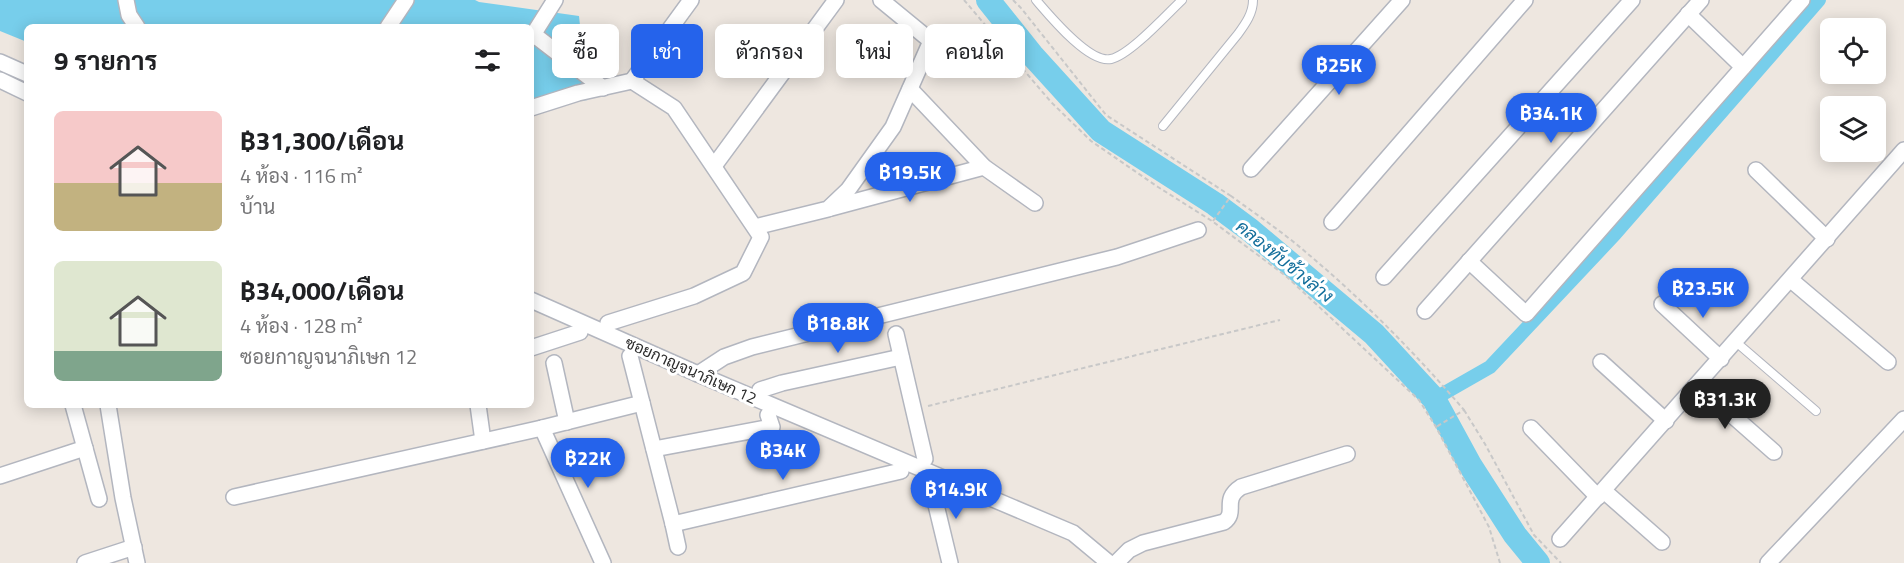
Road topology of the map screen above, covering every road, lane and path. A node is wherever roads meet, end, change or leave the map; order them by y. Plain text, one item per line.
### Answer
1 (126, 0) edge
2 (406, 0) edge
3 (555, 0) edge
4 (691, 0) edge
5 (836, 0) edge
6 (881, 0) edge
7 (964, 0) edge
8 (1013, 0) edge
9 (1036, 0) edge
10 (1182, 0) edge
11 (1253, 0) edge
12 (1402, 0) edge
13 (1525, 0) edge
14 (1632, 0) edge
15 (1701, 0) edge
16 (1802, 0) edge
17 (1688, 14) junction
18 (135, 24) edge
19 (390, 24) edge
20 (534, 33) edge
21 (534, 37) edge
22 (0, 62) edge
23 (1743, 67) junction
24 (24, 73) edge
25 (0, 80) edge
26 (632, 81) junction
27 (603, 88) junction
28 (910, 89) junction
29 (24, 92) edge
30 (534, 107) edge
31 (1163, 126) dead end
32 (1904, 150) edge
33 (714, 166) junction
34 (984, 166) junction
35 (1251, 169) dead end
36 (1756, 170) dead end
37 (1231, 196) junction
38 (1035, 203) dead end
39 (828, 208) junction
40 (1212, 221) junction
41 (1332, 222) dead end
42 (755, 228) junction
43 (1198, 230) dead end
44 (1827, 239) junction
45 (1469, 261) junction
46 (1384, 277) dead end
47 (1791, 280) junction
48 (534, 301) edge
49 (1662, 304) dead end
50 (1425, 311) dead end
51 (1280, 320) dead end
52 (608, 323) dead end
53 (580, 332) dead end
54 (896, 334) dead end
55 (1736, 342) junction
56 (534, 347) edge
57 (630, 356) dead end
58 (901, 357) junction
59 (1721, 359) junction
60 (1601, 362) dead end
61 (1888, 362) dead end
62 (554, 363) dead end
63 (698, 374) junction
64 (1698, 385) junction
65 (760, 390) dead end
66 (642, 403) junction
67 (74, 408) edge
68 (108, 408) edge
69 (478, 408) edge
70 (913, 409) junction
71 (1464, 410) junction
72 (1816, 411) dead end
73 (768, 415) dead end
74 (1904, 419) edge
75 (1666, 421) junction
76 (567, 422) junction
77 (1436, 427) junction
78 (542, 428) junction
79 (1531, 428) dead end
80 (483, 441) junction
81 (85, 448) junction
82 (654, 449) junction
83 (1774, 452) dead end
84 (1347, 453) dead end
85 (926, 463) dead end
86 (901, 471) dead end
87 (0, 476) edge
88 (931, 484) dead end
89 (1601, 494) junction
90 (234, 497) dead end
91 (99, 499) dead end
92 (673, 524) junction
93 (1560, 539) dead end
94 (1662, 542) dead end
95 (134, 547) junction
96 (678, 547) dead end
97 (85, 563) edge
98 (137, 563) edge
99 (603, 563) edge
100 (950, 563) edge
101 (1109, 563) edge
102 (1116, 563) edge
103 (1500, 563) edge
104 (1561, 563) edge
105 (1768, 563) edge

1 - 18 street
2 - 19 street
3 - 20 street
4 - 26 street
5 - 33 street
6 - 28 street
7 - 40 path
8 - 37 path
9 - 10 lane
11 - 31 lane
12 - 35 street
13 - 41 street
14 - 46 street
15 - 17 street
16 - 23 street
17 - 23 street
17 - 45 street
21 - 27 street
22 - 24 street
23 - 45 street
25 - 29 street
26 - 27 street
26 - 33 street
27 - 30 street
28 - 34 street
28 - 39 street
32 - 44 street
33 - 42 street
34 - 38 street
34 - 39 street
36 - 44 street
37 - 40 path
37 - 71 path
39 - 42 street
40 - 77 path
42 - 52 street
43 - 63 street
44 - 47 street
45 - 50 street
47 - 55 street
47 - 61 street
48 - 63 street, ซอยกาญจนาภิเษก 12
49 - 59 street
51 - 70 path
53 - 56 street
54 - 58 street
55 - 59 street
55 - 72 lane
57 - 66 street
58 - 65 street
58 - 70 street
59 - 64 street
60 - 75 street
62 - 76 street
63 - 101 street, ซอยกาญจนาภิเษก 12
64 - 75 street
64 - 83 street
66 - 76 street
66 - 82 street
67 - 81 street
68 - 95 street
69 - 80 street
70 - 85 street
71 - 77 path
71 - 104 path
73 - 82 street
74 - 105 street
75 - 89 street
76 - 78 street
77 - 103 path
78 - 80 street
78 - 99 street
79 - 89 street
80 - 90 street
81 - 87 street
81 - 91 street
82 - 92 street
84 - 102 street
86 - 92 street
88 - 100 street
89 - 93 street
89 - 94 street
92 - 96 street
95 - 97 street
95 - 98 street

